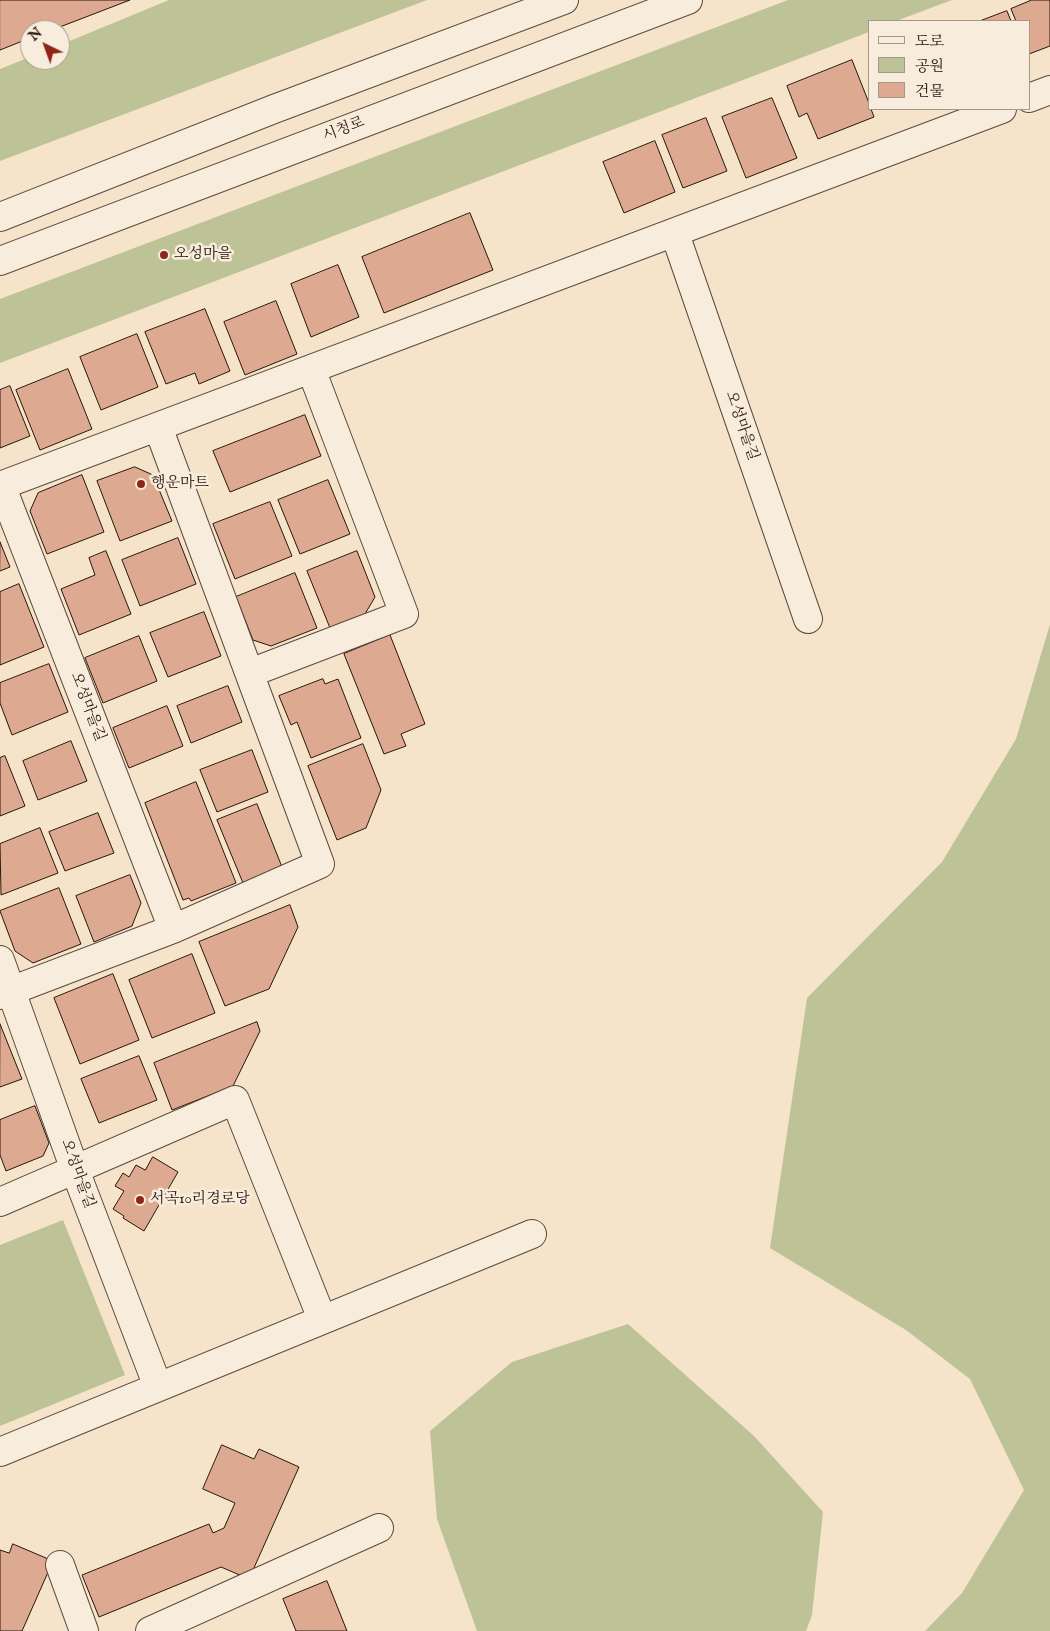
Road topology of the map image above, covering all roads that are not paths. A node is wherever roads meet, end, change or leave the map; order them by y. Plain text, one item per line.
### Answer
1 (564, 0) edge
2 (688, 0) edge
3 (1050, 90) edge
4 (1030, 98) edge
5 (999, 110) edge
6 (0, 217) edge
7 (675, 234) junction
8 (0, 261) edge
9 (311, 369) junction
10 (158, 427) junction
11 (0, 485) edge
12 (808, 619) dead end
13 (250, 673) junction
14 (173, 929) junction
15 (0, 960) edge
16 (6, 993) edge
17 (75, 1170) junction
18 (0, 1202) edge
19 (532, 1234) dead end
20 (322, 1319) junction
21 (158, 1387) junction
22 (0, 1452) edge
23 (379, 1528) dead end
24 (60, 1565) dead end
25 (84, 1631) edge
26 (150, 1631) edge

1 - 6 street
2 - 8 street, 시청로
3 - 4 street
5 - 7 street, 오성마을길
7 - 9 street, 오성마을길
7 - 12 street, 오성마을길
9 - 10 street, 오성마을길
9 - 13 street
10 - 11 street, 오성마을길
10 - 13 street
11 - 14 street, 오성마을길
13 - 14 street
14 - 16 street
15 - 16 street, 오성마을길
16 - 17 street, 오성마을길
17 - 18 street
17 - 20 street
17 - 21 street, 오성마을길
19 - 20 street
20 - 21 street
21 - 22 street
23 - 26 street
24 - 25 street

